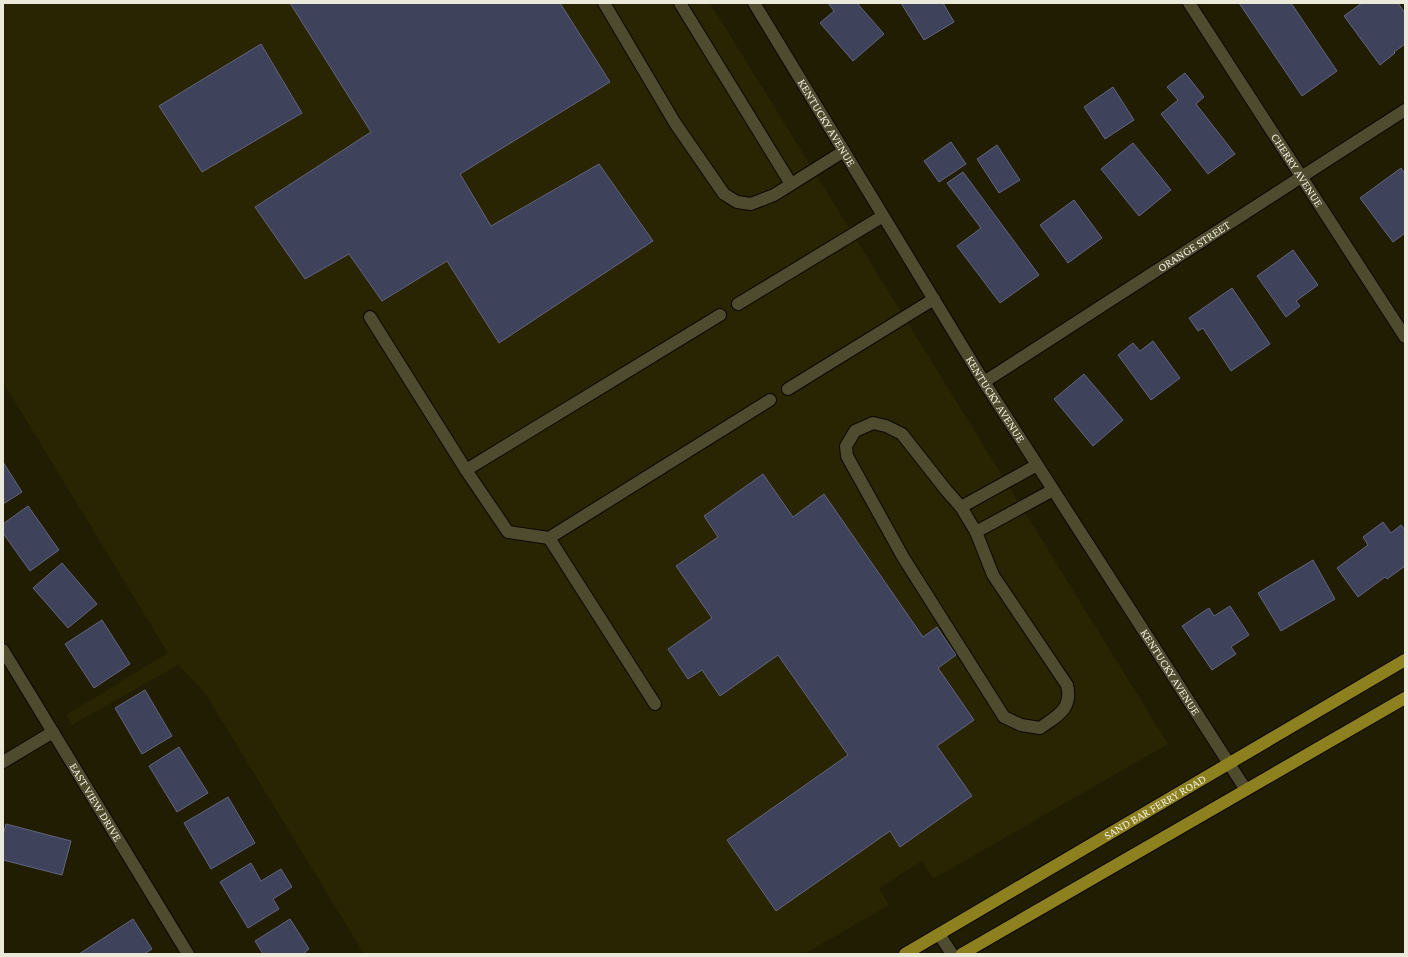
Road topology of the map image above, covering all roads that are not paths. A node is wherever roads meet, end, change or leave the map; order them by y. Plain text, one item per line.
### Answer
1 (604, 3) edge
2 (680, 3) edge
3 (754, 3) edge
4 (1189, 3) edge
5 (1405, 110) edge
6 (844, 151) junction
7 (1301, 177) junction
8 (791, 184) junction
9 (883, 216) junction
10 (934, 299) junction
11 (738, 304) dead end
12 (720, 315) dead end
13 (370, 317) dead end
14 (1405, 337) edge
15 (984, 382) junction
16 (788, 389) dead end
17 (770, 400) dead end
18 (1037, 465) junction
19 (466, 470) junction
20 (1054, 490) junction
21 (961, 507) junction
22 (976, 532) junction
23 (549, 538) junction
24 (3, 650) edge
25 (1405, 660) edge
26 (1405, 698) edge
27 (655, 704) dead end
28 (53, 732) junction
29 (3, 762) edge
30 (1229, 764) junction
31 (1246, 790) junction
32 (939, 934) junction
33 (188, 954) edge
34 (905, 954) edge
35 (952, 954) edge
36 (962, 954) edge

1 - 8 street
2 - 8 street
3 - 6 street, KENTUCKY AVENUE
4 - 7 street, CHERRY AVENUE
5 - 7 street, ORANGE STREET
6 - 8 street
6 - 9 street, KENTUCKY AVENUE
7 - 14 street, CHERRY AVENUE
7 - 15 street, ORANGE STREET
9 - 10 street, KENTUCKY AVENUE
9 - 11 street
10 - 15 street, KENTUCKY AVENUE
10 - 16 street
12 - 19 street
13 - 19 street
15 - 18 street, KENTUCKY AVENUE
17 - 23 street
18 - 20 street, KENTUCKY AVENUE
18 - 21 street
19 - 23 street
20 - 22 street
20 - 30 street, KENTUCKY AVENUE
21 - 22 street
21 - 22 street
23 - 27 street
24 - 28 street, EAST VIEW DRIVE
25 - 30 main road, SAND BAR FERRY ROAD
26 - 31 main road
28 - 29 street
28 - 33 street, EAST VIEW DRIVE
30 - 31 street, KENTUCKY AVENUE
30 - 32 main road, SAND BAR FERRY ROAD
31 - 36 main road
32 - 34 main road, SAND BAR FERRY ROAD
32 - 35 street

